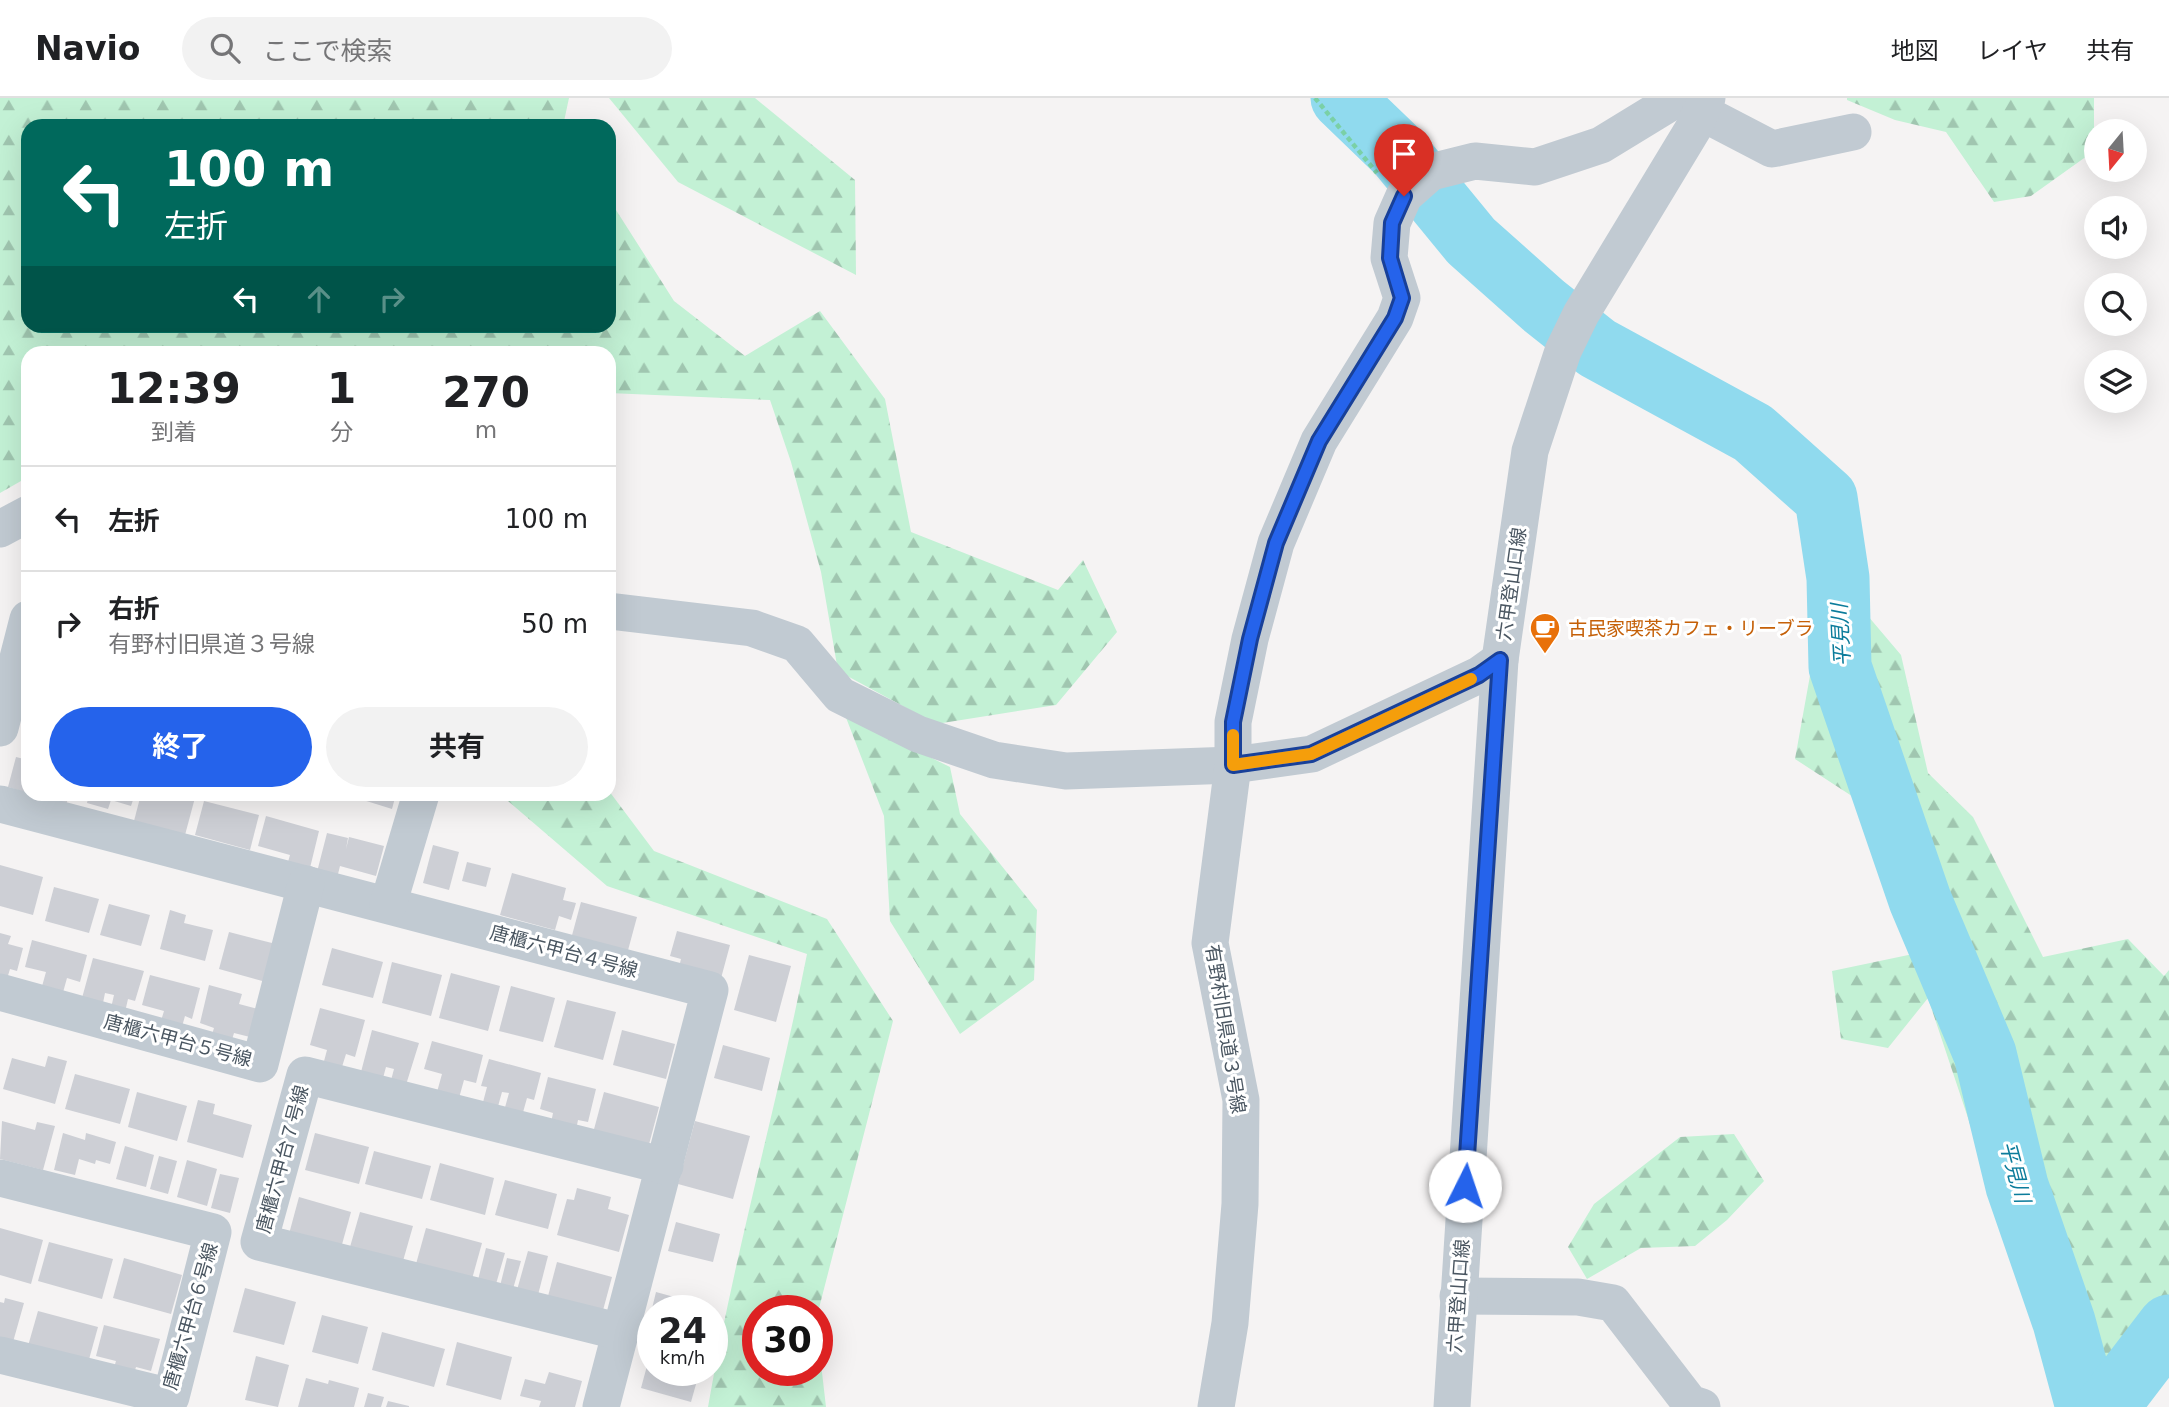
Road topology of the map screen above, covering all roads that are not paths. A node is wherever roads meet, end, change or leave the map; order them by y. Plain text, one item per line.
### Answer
1 (1695, 103) edge
2 (1853, 132) dead end
3 (21, 518) edge
4 (0, 529) edge
5 (616, 612) edge
6 (21, 646) edge
7 (1500, 660) junction
8 (0, 728) edge
9 (1233, 765) junction
10 (419, 801) edge
11 (0, 804) edge
12 (306, 884) junction
13 (388, 905) junction
14 (0, 992) edge
15 (665, 1166) junction
16 (0, 1178) edge
17 (1458, 1296) junction
18 (621, 1332) junction
19 (0, 1355) edge
20 (601, 1407) edge
21 (1216, 1407) edge
22 (1452, 1407) edge
23 (1702, 1407) edge

1 - 2 street
1 - 7 street, 六甲登山口線
1 - 9 street, 有野村旧県道３号線
3 - 4 street
5 - 9 street
6 - 8 street
7 - 9 street
7 - 17 street, 六甲登山口線
9 - 21 street, 有野村旧県道３号線
10 - 13 street
11 - 12 street, 唐櫃六甲台４号線
12 - 13 street, 唐櫃六甲台４号線
12 - 14 street, 唐櫃六甲台５号線
13 - 15 street, 唐櫃六甲台４号線
15 - 18 street, 唐櫃六甲台４号線
15 - 18 street, 唐櫃六甲台７号線
16 - 19 street, 唐櫃六甲台６号線
17 - 22 street, 六甲登山口線
17 - 23 street
18 - 20 street, 唐櫃六甲台４号線

